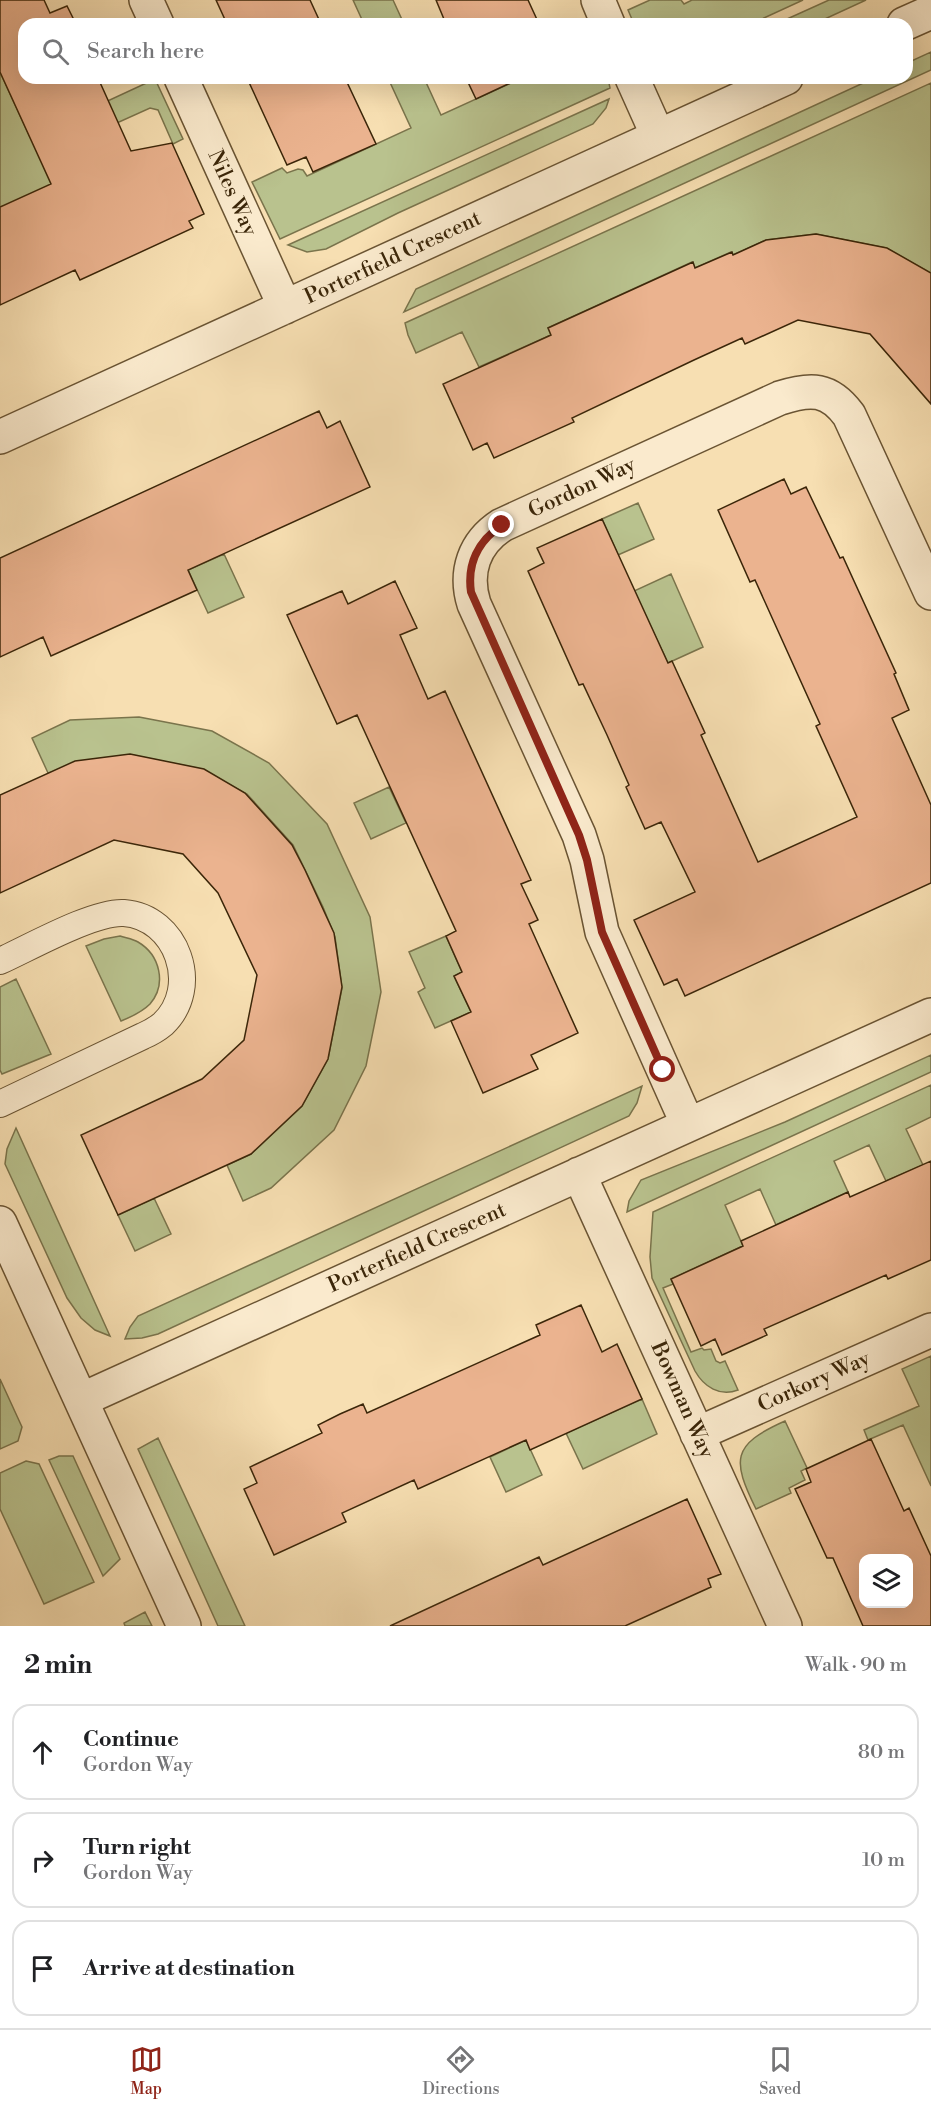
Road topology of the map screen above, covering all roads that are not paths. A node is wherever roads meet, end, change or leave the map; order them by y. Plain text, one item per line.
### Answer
1 (146, 0) edge
2 (598, 0) edge
3 (931, 12) edge
4 (154, 18) edge
5 (606, 18) edge
6 (913, 20) edge
7 (184, 84) edge
8 (635, 84) edge
9 (773, 84) edge
10 (658, 136) junction
11 (285, 307) junction
12 (0, 437) edge
13 (931, 593) edge
14 (0, 961) edge
15 (931, 1015) edge
16 (0, 1104) edge
17 (688, 1125) junction
18 (579, 1174) junction
19 (0, 1223) edge
20 (931, 1330) edge
21 (81, 1401) junction
22 (698, 1434) junction
23 (781, 1625) edge
24 (184, 1626) edge

1 - 4 street
2 - 5 street
3 - 6 street
7 - 11 street, Niles Way
8 - 10 street
9 - 10 street, Porterfield Crescent
10 - 11 street, Porterfield Crescent
11 - 12 street, Porterfield Crescent
13 - 17 street, Gordon Way
14 - 16 lane
15 - 17 street, Porterfield Crescent
17 - 18 street, Porterfield Crescent
18 - 21 street, Porterfield Crescent
18 - 22 street, Bowman Way
19 - 21 street
20 - 22 street, Corkory Way
21 - 24 street
22 - 23 street, Bowman Way

